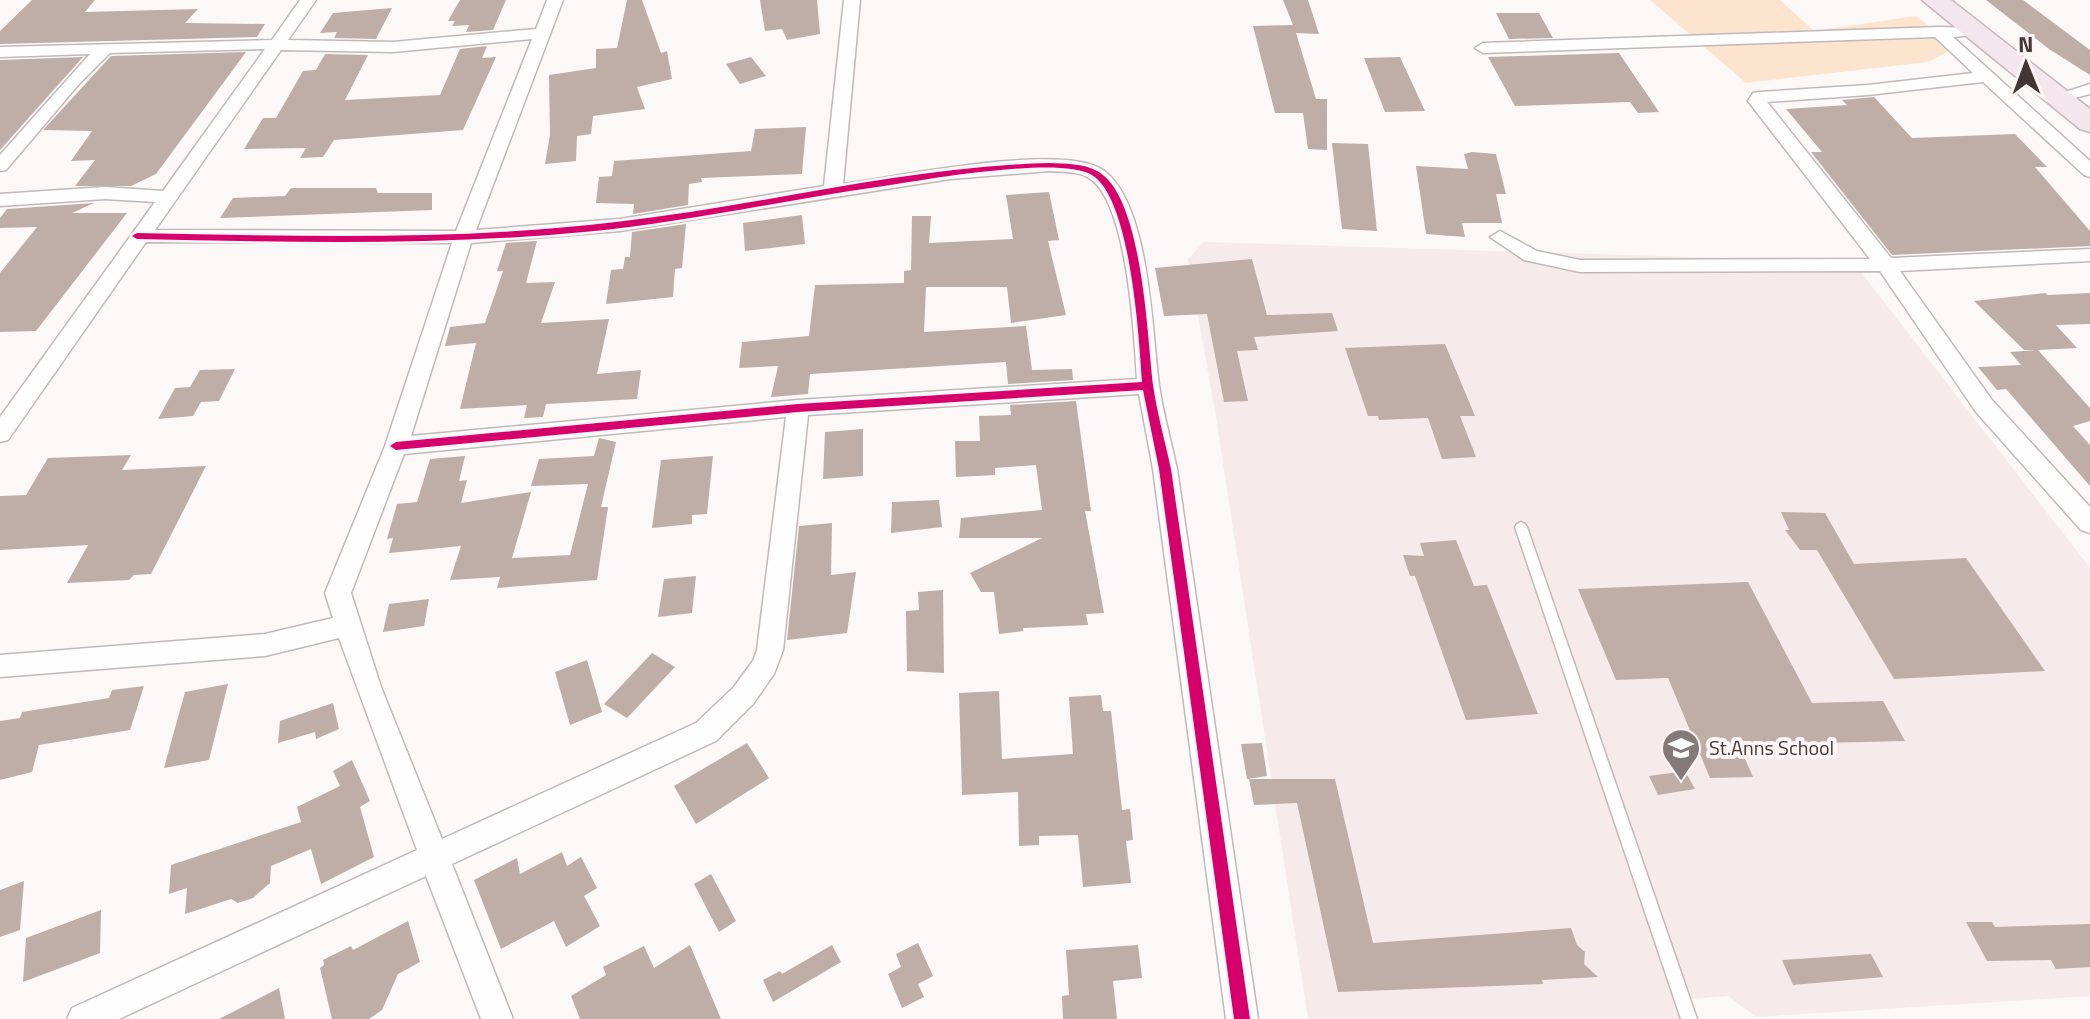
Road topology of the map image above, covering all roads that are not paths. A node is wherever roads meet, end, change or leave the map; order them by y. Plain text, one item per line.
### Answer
1 (308, 0) edge
2 (555, 0) edge
3 (852, 0) edge
4 (1935, 0) edge
5 (1976, 31) junction
6 (1939, 32) junction
7 (542, 33) junction
8 (278, 47) junction
9 (1483, 48) dead end
10 (103, 51) junction
11 (0, 52) edge
12 (1987, 76) junction
13 (2090, 89) edge
14 (2059, 97) junction
15 (2090, 123) edge
16 (0, 166) edge
17 (2090, 171) edge
18 (833, 190) junction
19 (171, 197) junction
20 (0, 200) edge
21 (464, 235) junction
22 (137, 236) junction
23 (1500, 237) dead end
24 (2090, 255) edge
25 (1886, 265) junction
26 (1148, 386) junction
27 (798, 408) junction
28 (0, 434) edge
29 (396, 446) junction
30 (2090, 523) edge
31 (1521, 527) dead end
32 (346, 626) junction
33 (0, 666) edge
34 (434, 859) junction
35 (83, 1019) edge
36 (497, 1019) edge
37 (1242, 1019) edge
38 (1689, 1019) edge

1 - 8 street
2 - 7 street
3 - 18 street
4 - 5 highway
5 - 6 street
5 - 14 highway
6 - 9 street
6 - 12 street
7 - 8 street
7 - 21 street
8 - 10 street
8 - 19 street
10 - 11 street
10 - 16 street
12 - 17 street
12 - 25 street
13 - 14 street
14 - 15 highway
18 - 21 street
18 - 26 street
19 - 20 street
19 - 22 street
21 - 22 street
21 - 29 street
22 - 28 street
23 - 25 street
24 - 25 street
25 - 30 street
26 - 27 street
26 - 37 street
27 - 29 street
27 - 34 street
29 - 32 street
31 - 38 lane
32 - 33 street
32 - 34 street
34 - 35 street
34 - 36 street

